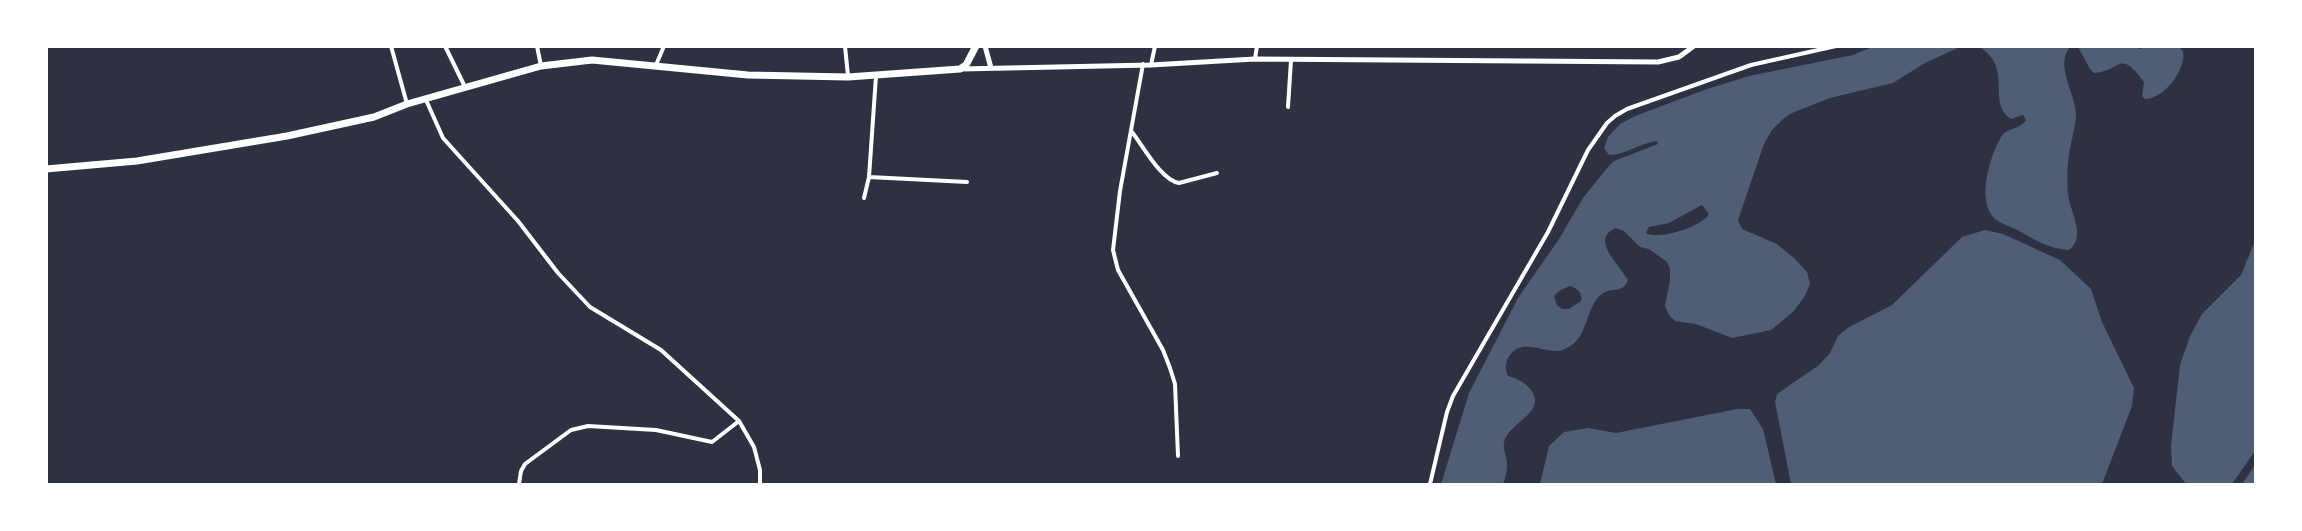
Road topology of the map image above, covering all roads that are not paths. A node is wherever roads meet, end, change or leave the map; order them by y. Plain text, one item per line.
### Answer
1 (391, 46) edge
2 (445, 46) edge
3 (537, 46) edge
4 (664, 46) edge
5 (845, 46) edge
6 (976, 46) edge
7 (985, 46) edge
8 (1155, 46) edge
9 (1257, 46) edge
10 (1694, 46) edge
11 (1836, 46) edge
12 (1255, 58) junction
13 (1291, 59) junction
14 (1143, 64) junction
15 (1151, 65) junction
16 (541, 66) junction
17 (655, 66) junction
18 (991, 68) junction
19 (960, 69) junction
20 (876, 76) junction
21 (848, 77) junction
22 (465, 87) junction
23 (426, 99) junction
24 (407, 104) junction
25 (1288, 107) dead end
26 (1132, 131) junction
27 (46, 169) edge
28 (1216, 173) dead end
29 (869, 177) junction
30 (967, 182) dead end
31 (864, 198) dead end
32 (740, 421) junction
33 (1179, 456) dead end
34 (519, 484) edge
35 (760, 484) edge
36 (1431, 484) edge

1 - 24 street
2 - 22 street
3 - 16 street
4 - 17 street
5 - 21 street
6 - 19 main road
7 - 18 street
8 - 15 street
9 - 12 street
10 - 13 street
11 - 36 street
12 - 13 street
12 - 15 street
13 - 25 street
14 - 15 street
14 - 18 street
14 - 26 street
16 - 17 main road
16 - 22 main road
17 - 21 main road
18 - 19 street
19 - 20 main road
20 - 21 main road
20 - 29 street
22 - 23 main road
23 - 24 main road
23 - 32 street
24 - 27 main road
26 - 28 street
26 - 33 street
29 - 30 street
29 - 31 street
32 - 34 street
32 - 35 street

